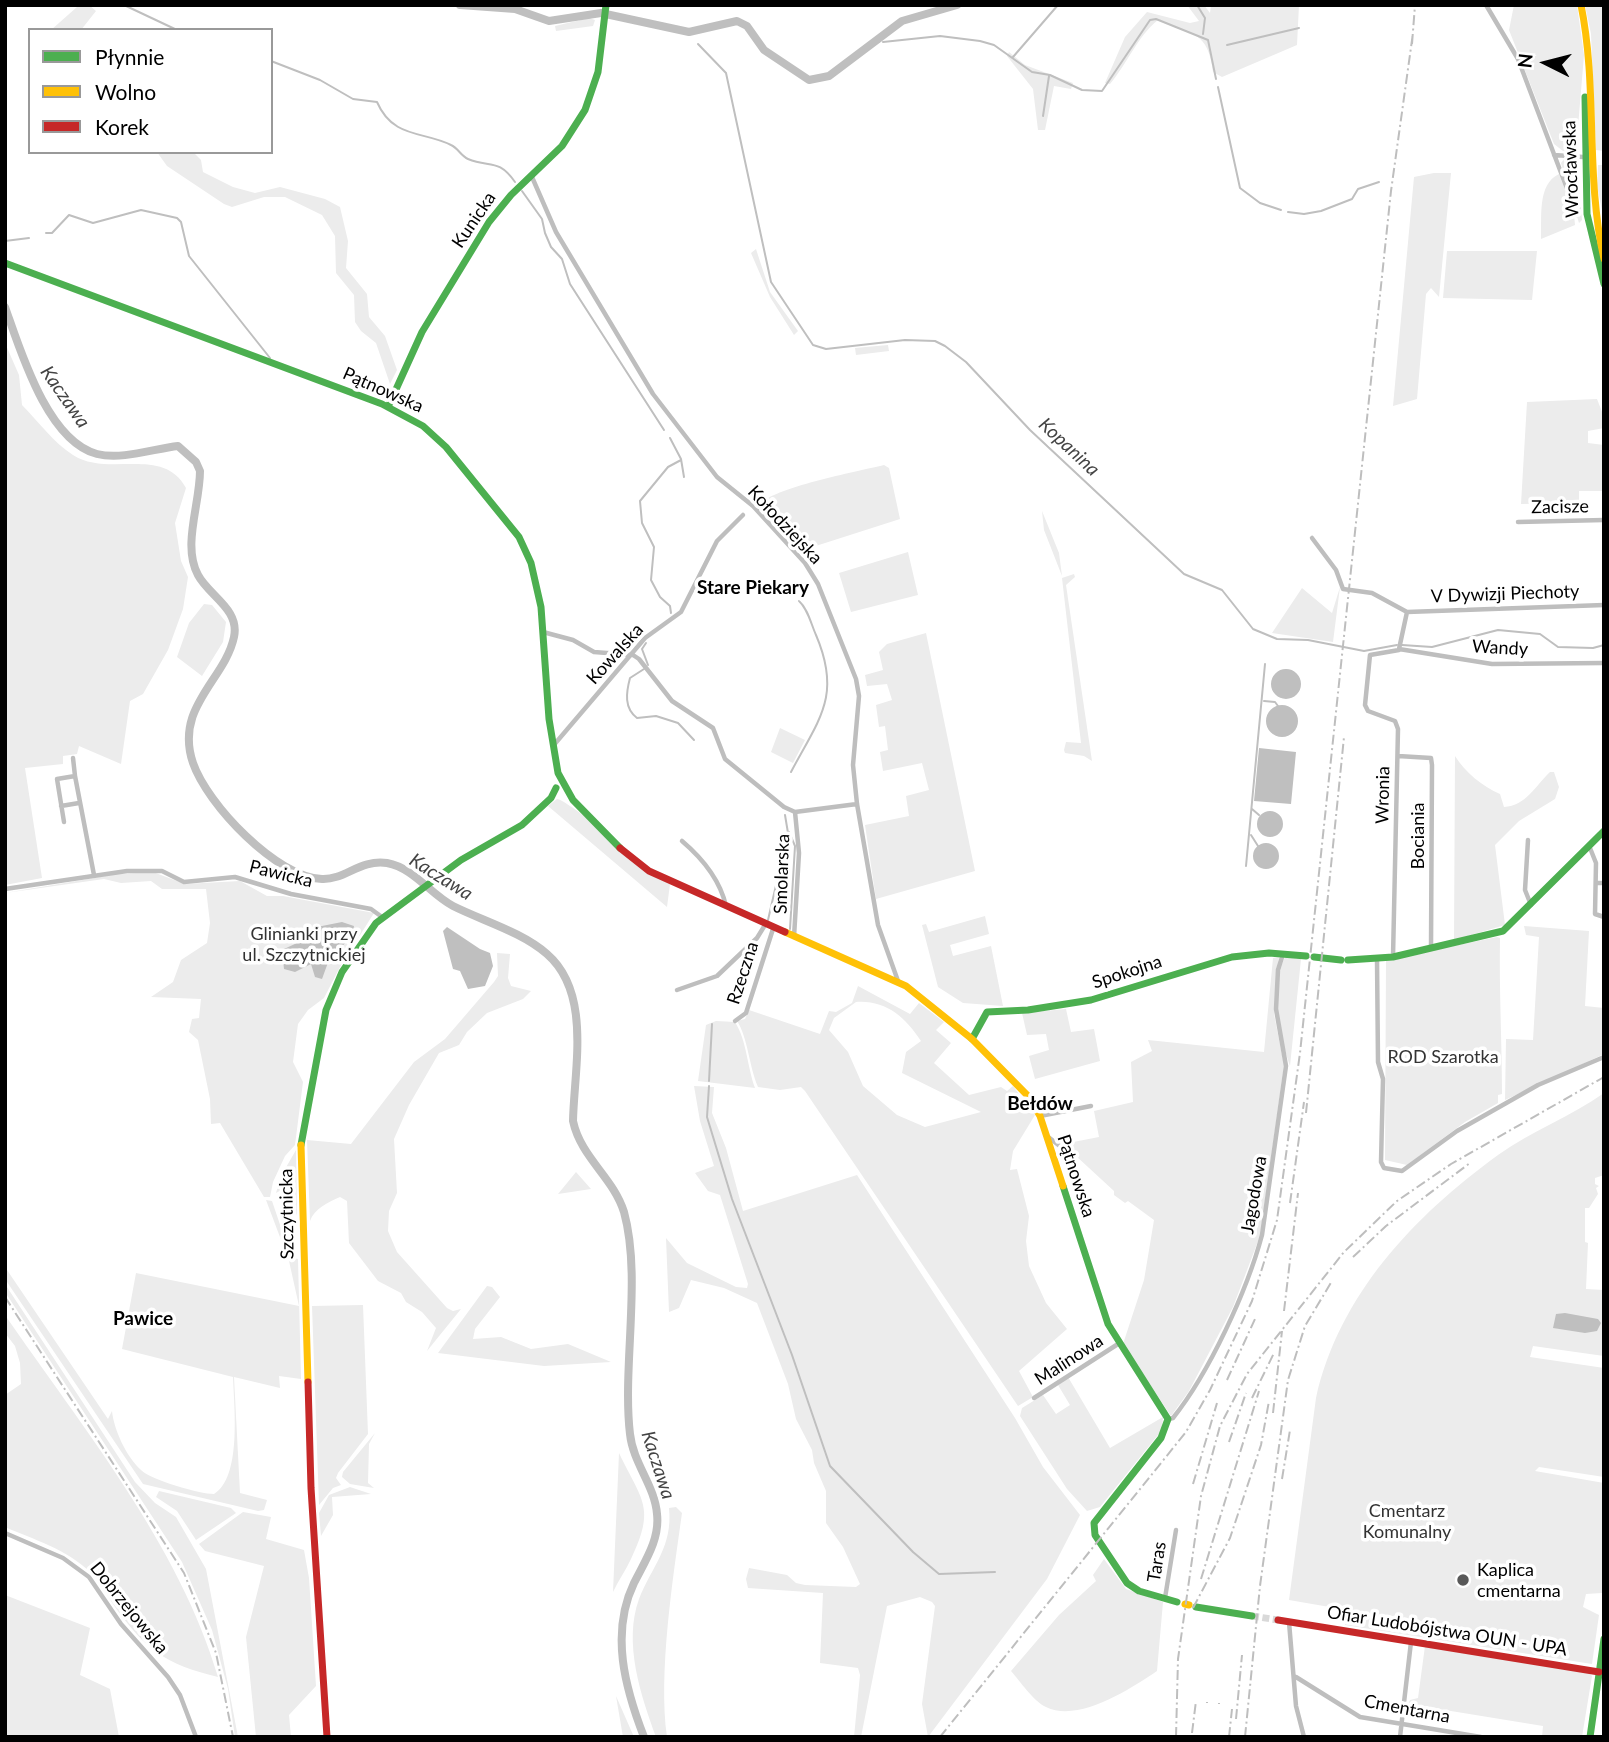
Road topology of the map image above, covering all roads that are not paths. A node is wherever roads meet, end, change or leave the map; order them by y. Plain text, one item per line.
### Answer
1 (1486, 5) edge
2 (1581, 5) edge
3 (606, 6) edge
4 (1588, 52) junction
5 (1555, 155) junction
6 (1583, 157) junction
7 (532, 177) junction
8 (1577, 215) dead end
9 (1604, 259) edge
10 (5, 263) edge
11 (1604, 284) edge
12 (388, 407) junction
13 (743, 515) dead end
14 (1604, 520) edge
15 (1517, 522) dead end
16 (1312, 538) dead end
17 (1604, 605) edge
18 (1407, 612) junction
19 (543, 632) junction
20 (1399, 646) junction
21 (633, 655) junction
22 (1370, 655) joint
23 (1604, 663) edge
24 (552, 747) junction
25 (1398, 756) junction
26 (73, 758) dead end
27 (75, 776) junction
28 (561, 789) junction
29 (79, 803) junction
30 (857, 804) junction
31 (61, 806) junction
32 (795, 812) junction
33 (64, 822) dead end
34 (1604, 831) edge
35 (1528, 840) dead end
36 (682, 841) dead end
37 (1590, 848) junction
38 (94, 875) junction
39 (1596, 883) junction
40 (1604, 883) edge
41 (5, 889) edge
42 (1531, 905) junction
43 (727, 907) junction
44 (382, 917) junction
45 (1604, 917) edge
46 (769, 927) junction
47 (794, 937) junction
48 (1431, 948) junction
49 (1283, 954) junction
50 (1393, 957) junction
51 (1377, 959) junction
52 (898, 981) junction
53 (677, 990) dead end
54 (735, 1021) dead end
55 (972, 1039) junction
56 (1604, 1057) edge
57 (1091, 1106) dead end
58 (1040, 1116) junction
59 (1046, 1135) junction
60 (1062, 1147) dead end
61 (1118, 1344) junction
62 (1034, 1398) dead end
63 (1168, 1419) junction
64 (1176, 1530) dead end
65 (5, 1533) edge
66 (1165, 1599) junction
67 (1252, 1616) tunnel mouth
68 (1278, 1620) tunnel mouth
69 (1289, 1622) junction
70 (1604, 1639) edge
71 (1411, 1642) junction
72 (1603, 1649) edge
73 (1599, 1672) junction
74 (1296, 1677) junction
75 (1401, 1725) junction
76 (196, 1737) edge
77 (327, 1737) edge
78 (1304, 1737) edge
79 (1400, 1737) edge
80 (1481, 1737) edge
81 (1590, 1737) edge

1 - 5 street
2 - 4 street, Wrocławska
3 - 7 street, Kunicka
4 - 6 street, Wrocławska
4 - 9 street, Wrocławska
5 - 6 street
5 - 8 street
6 - 11 street, Wrocławska
7 - 12 street, Kunicka
7 - 30 street, Kołodziejska
10 - 12 street, Pątnowska
12 - 19 street, Pątnowska
13 - 21 street, Kowalska
14 - 15 street, Zacisze
16 - 18 street, V Dywizji Piechoty
17 - 18 street, V Dywizji Piechoty
18 - 20 street, V Dywizji Piechoty
19 - 21 street
19 - 24 street, Pątnowska
20 - 22 street, Wandy
20 - 23 street, Wandy
21 - 24 street, Kowalska
21 - 32 street
22 - 25 street, Wronia
24 - 28 street, Pątnowska
25 - 48 street, Bociania
25 - 50 street, Wronia
26 - 27 street
27 - 29 street
27 - 31 street
28 - 43 street, Pątnowska
28 - 44 street, Szczytnicka
29 - 31 street
29 - 38 street
30 - 32 street
30 - 52 street, Kołodziejska
31 - 33 street
32 - 47 street, Smolarska
34 - 37 street, Spokojna
35 - 42 street
36 - 43 street
37 - 39 street
37 - 42 street, Spokojna
38 - 41 street, Pawicka
38 - 44 street, Pawicka
39 - 40 street
39 - 45 street
42 - 48 street, Spokojna
43 - 46 street, Pątnowska
44 - 77 street, Szczytnicka
46 - 47 street, Pątnowska
46 - 53 street
46 - 54 street, Rzeczna
47 - 52 street, Pątnowska
48 - 50 street, Spokojna
49 - 51 street, Spokojna
49 - 55 street, Spokojna
49 - 63 street, Jagodowa
50 - 51 street, Spokojna
51 - 56 street
52 - 55 street, Pątnowska
55 - 58 street, Pątnowska
57 - 58 street
58 - 59 street, Pątnowska
59 - 60 street
59 - 61 street, Pątnowska
61 - 62 street, Malinowa
61 - 63 street, Pątnowska
63 - 66 street
64 - 66 street, Taras
65 - 76 street, Dobrzejowska
66 - 67 street
68 - 69 street
69 - 71 street, Ofiar Ludobójstwa OUN - UPA
69 - 74 street
70 - 72 street
71 - 73 street, Ofiar Ludobójstwa OUN - UPA
71 - 75 street
72 - 73 street
73 - 81 street
74 - 75 street, Cmentarna
74 - 78 street
75 - 79 street
75 - 80 street, Cmentarna

